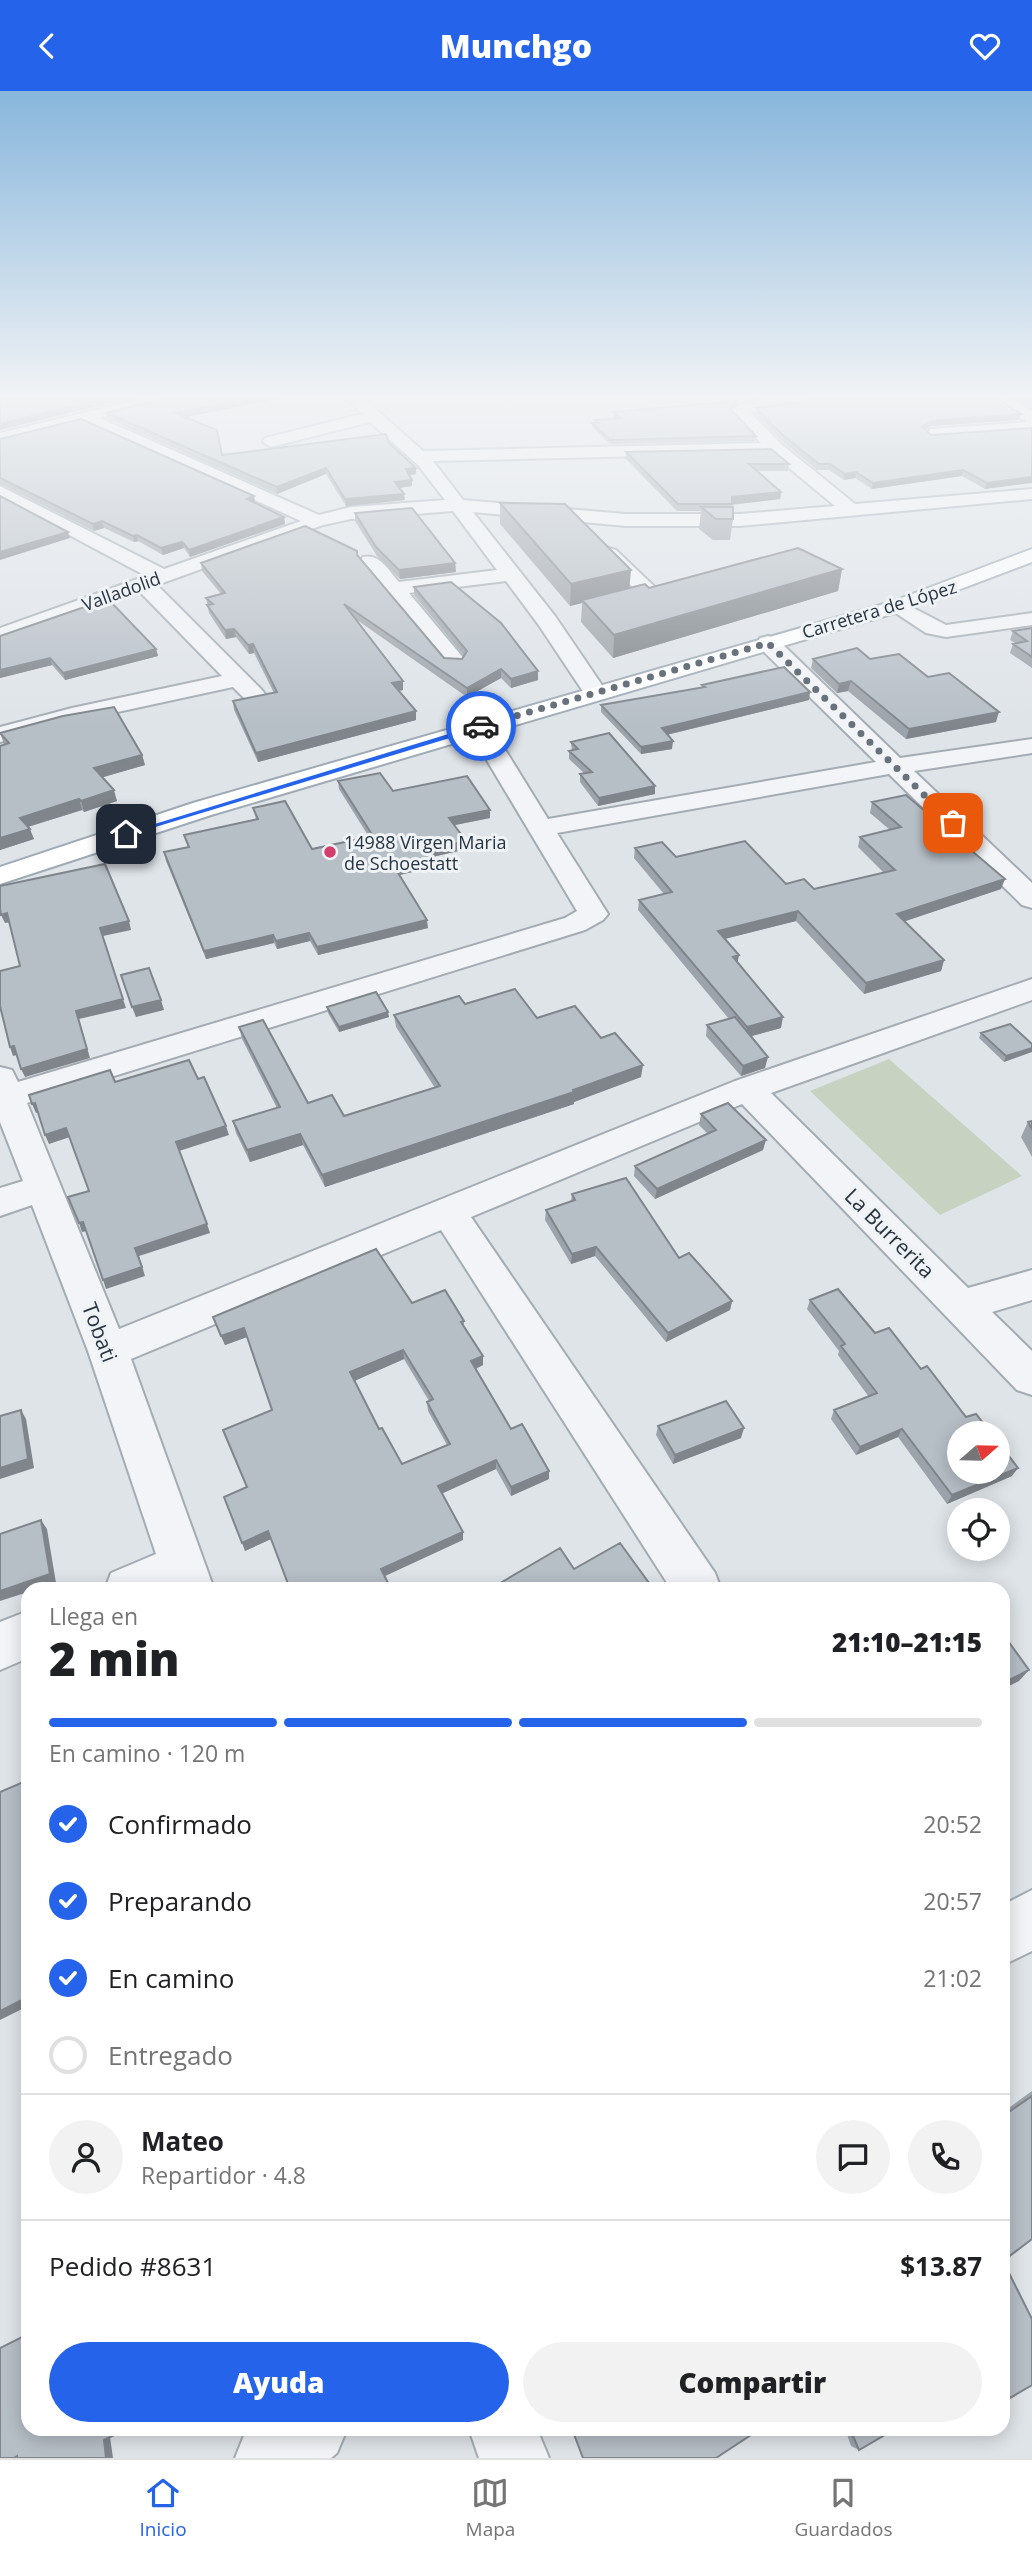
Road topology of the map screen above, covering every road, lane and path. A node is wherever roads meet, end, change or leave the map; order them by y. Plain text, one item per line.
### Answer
1 (27, 506) edge
2 (284, 506) edge
3 (438, 506) edge
4 (458, 506) edge
5 (473, 506) edge
6 (846, 506) edge
7 (900, 506) edge
8 (852, 511) junction
9 (317, 521) junction
10 (609, 554) edge
11 (1032, 555) edge
12 (370, 561) dead end
13 (512, 574) junction
14 (153, 580) junction
15 (396, 589) junction
16 (628, 602) edge
17 (898, 606) junction
18 (1032, 619) edge
19 (0, 635) edge
20 (768, 643) junction
21 (454, 660) edge
22 (596, 694) junction
23 (479, 727) junction
24 (0, 735) edge
25 (1032, 746) edge
26 (894, 766) junction
27 (540, 828) junction
28 (0, 876) edge
29 (1032, 899) edge
30 (1032, 989) edge
31 (4, 1088) edge
32 (747, 1089) junction
33 (41, 1188) junction
34 (0, 1202) edge
35 (447, 1210) junction
36 (1032, 1285) edge
37 (961, 1305) junction
38 (108, 1351) junction
39 (1032, 1378) edge
40 (186, 1577) edge
41 (162, 1582) edge
42 (693, 1582) edge
43 (21, 1637) edge
44 (0, 1646) edge
45 (1032, 1918) edge
46 (1010, 1932) edge
47 (303, 2436) edge
48 (506, 2436) edge
49 (270, 2458) edge
50 (514, 2458) edge

1 - 14 street
2 - 9 street
3 - 9 street, Valladolid
4 - 13 street
5 - 8 street, Valladolid
6 - 8 street
7 - 8 street, Valladolid
9 - 14 street, Valladolid
10 - 16 street
11 - 17 main road, Carretera de López
12 - 15 street
13 - 15 street
13 - 22 street
14 - 19 street, Valladolid
14 - 24 street
15 - 21 street
17 - 18 street
17 - 20 main road, Carretera de López
20 - 22 main road, Carretera de López
20 - 26 street
22 - 23 main road, Carretera de López
23 - 27 street
23 - 28 main road, Carretera de López
25 - 26 street
26 - 27 street
26 - 29 street
27 - 31 street
30 - 32 street
31 - 33 street, Tobati
32 - 35 street
32 - 37 street, La Burrerita
33 - 34 street
33 - 38 street, Tobati
35 - 38 street
35 - 42 street
36 - 37 street
37 - 39 street, La Burrerita
38 - 40 street, Tobati
40 - 41 street
43 - 44 street
45 - 46 street
47 - 49 street
48 - 50 street

